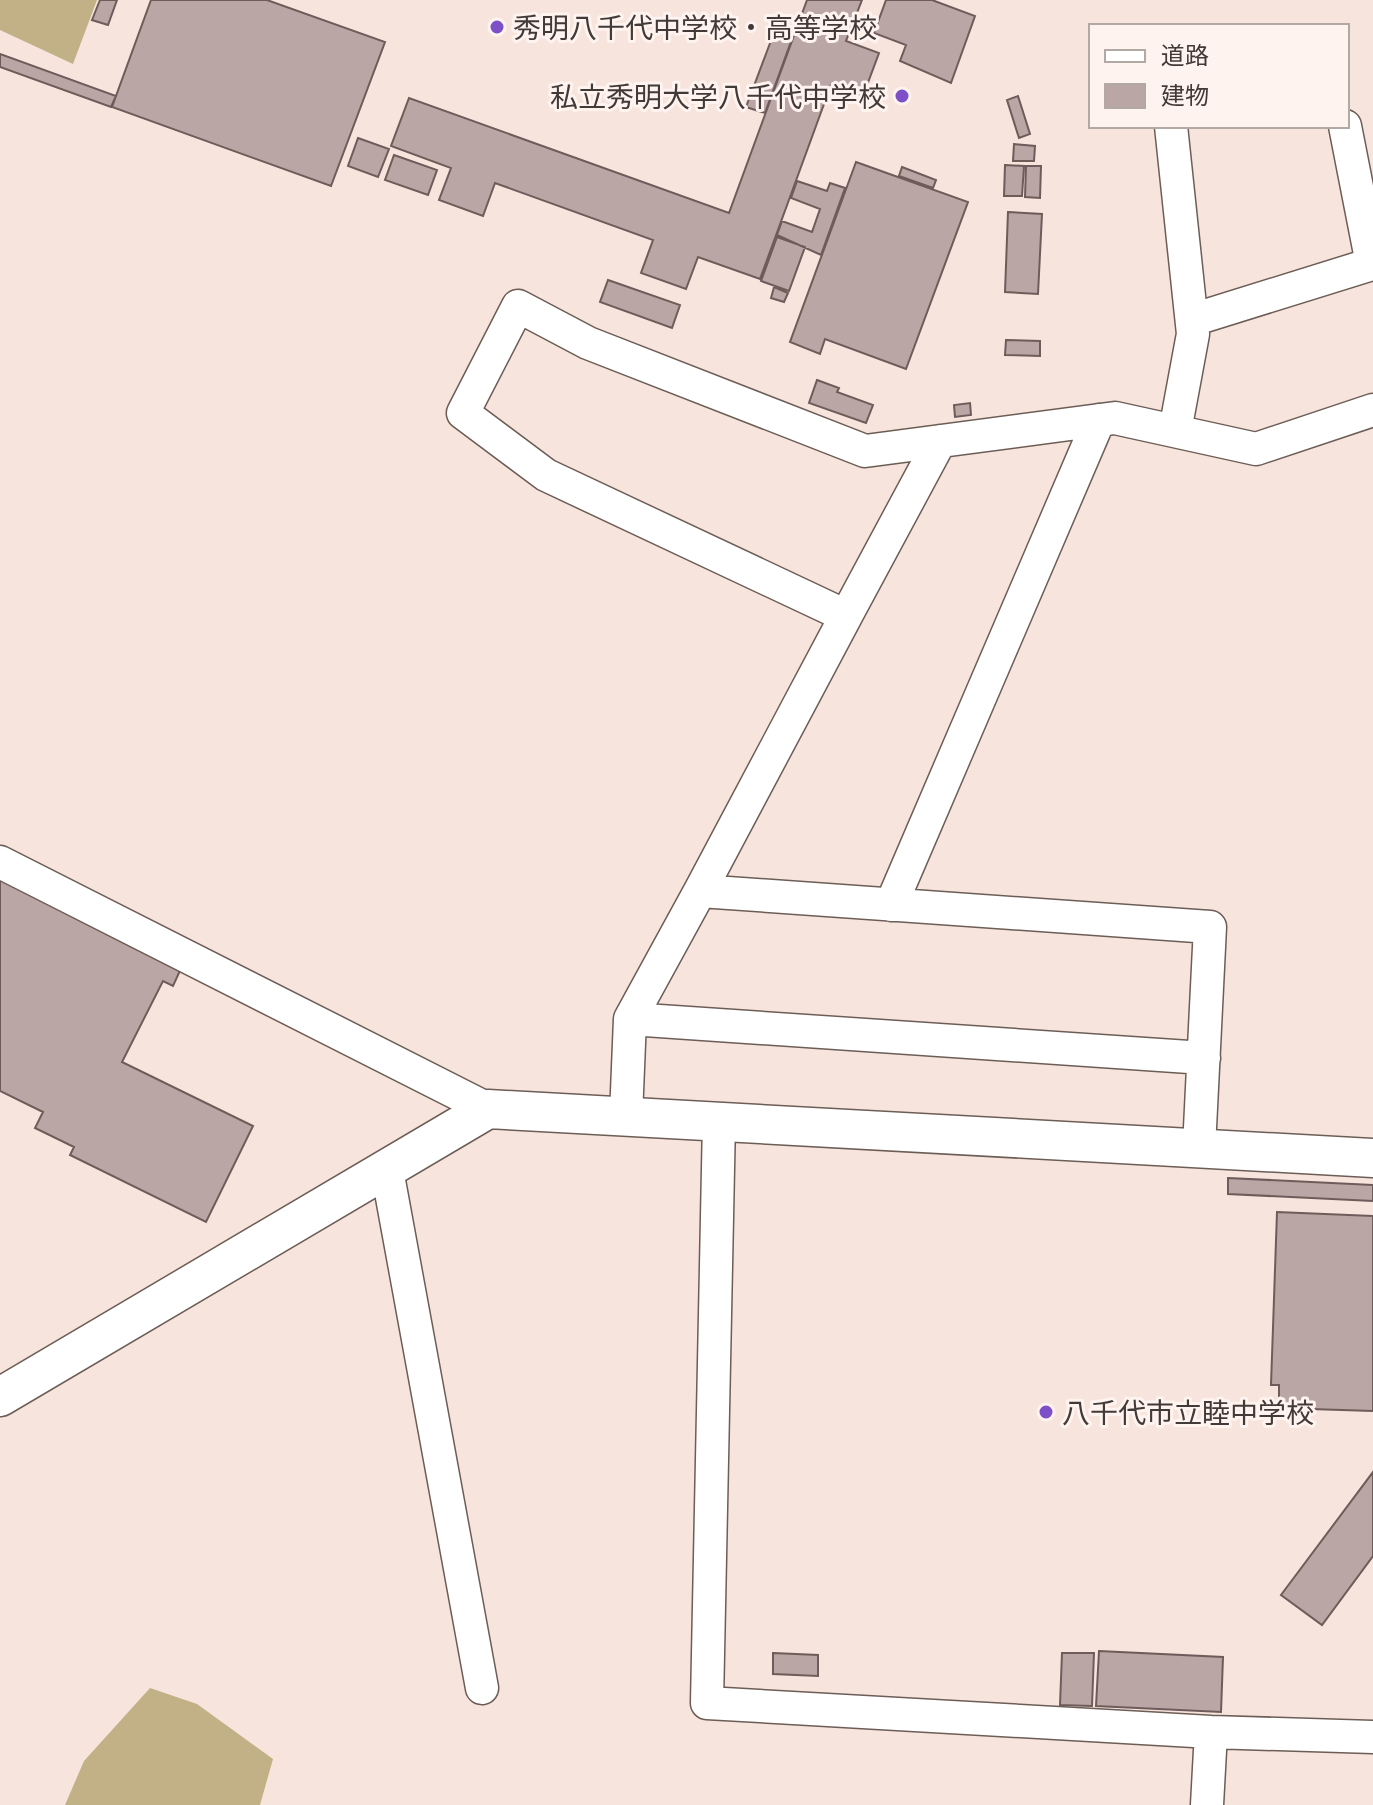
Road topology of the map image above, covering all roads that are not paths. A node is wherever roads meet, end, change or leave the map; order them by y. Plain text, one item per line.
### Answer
1 (1171, 128) edge
2 (1345, 128) edge
3 (1192, 320) junction
4 (1373, 410) edge
5 (1099, 420) junction
6 (1175, 431) junction
7 (940, 441) junction
8 (846, 616) junction
9 (0, 862) edge
10 (700, 891) junction
11 (891, 905) junction
12 (630, 1019) junction
13 (1204, 1058) junction
14 (488, 1109) junction
15 (626, 1116) junction
16 (719, 1120) junction
17 (1199, 1148) junction
18 (1373, 1158) edge
19 (387, 1170) junction
20 (0, 1397) edge
21 (482, 1688) dead end
22 (1211, 1732) junction
23 (1373, 1737) edge
24 (1207, 1805) edge

1 - 3 street
2 - 3 street
3 - 6 street
4 - 6 street
5 - 6 street
5 - 7 street
5 - 11 street
7 - 8 street
7 - 8 street
8 - 10 street
9 - 14 street
10 - 11 street
10 - 12 street
11 - 13 street
12 - 13 street
12 - 15 street
13 - 17 street
14 - 15 street
14 - 19 street
15 - 16 street
16 - 17 street
16 - 22 street
17 - 18 street
19 - 20 street
19 - 21 street
22 - 23 street
22 - 24 street

